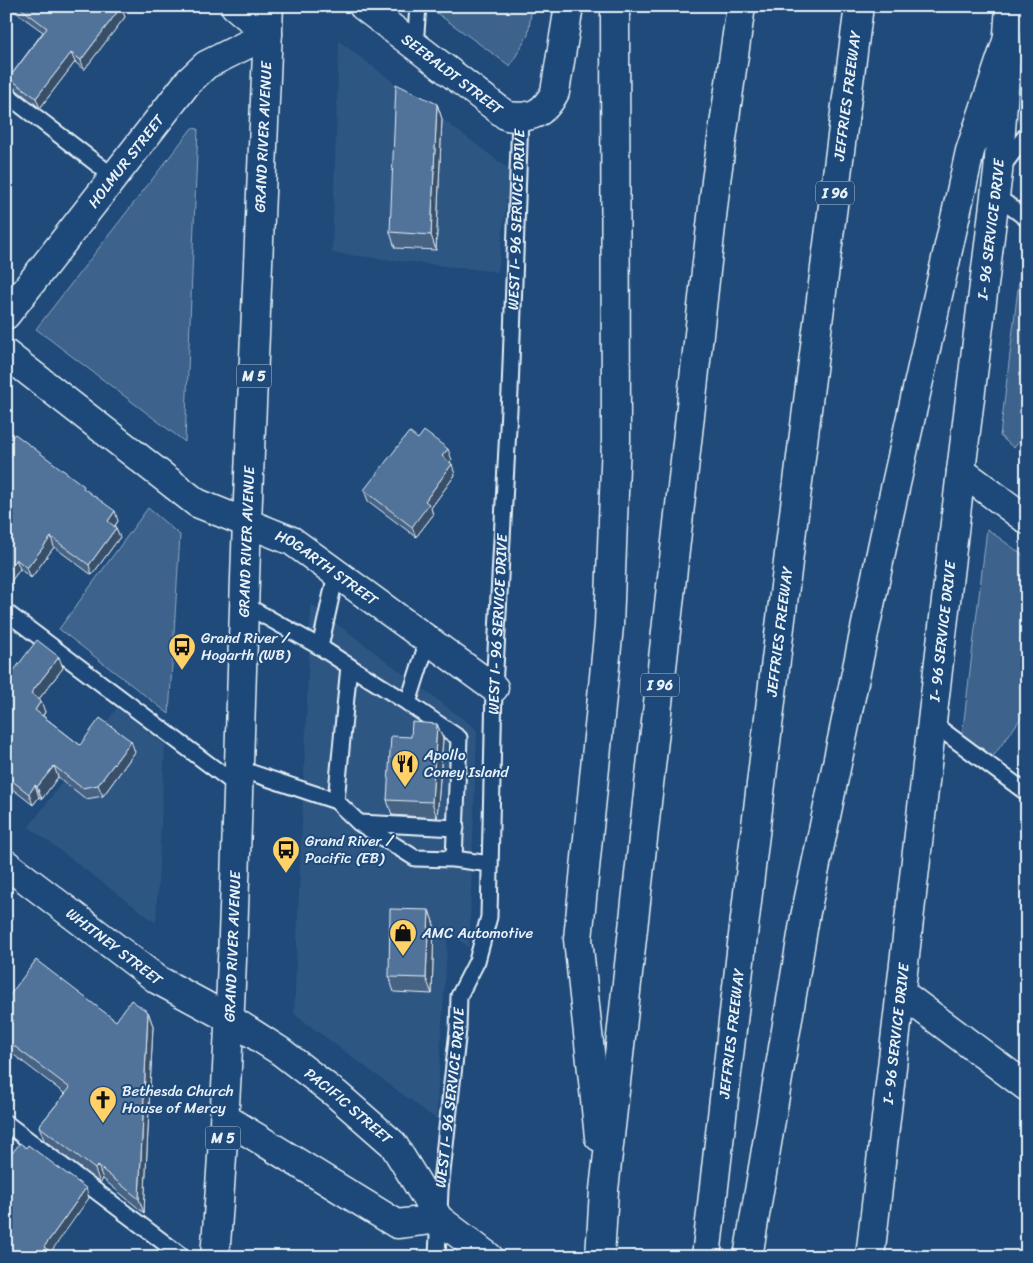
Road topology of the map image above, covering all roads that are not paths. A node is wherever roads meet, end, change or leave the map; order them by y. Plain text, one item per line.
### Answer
1 (235, 6) edge
2 (269, 6) edge
3 (363, 6) edge
4 (418, 6) edge
5 (569, 6) edge
6 (615, 6) edge
7 (741, 6) edge
8 (859, 6) edge
9 (1010, 6) edge
10 (268, 34) junction
11 (1007, 41) junction
12 (415, 46) junction
13 (6, 94) edge
14 (520, 118) junction
15 (1027, 134) edge
16 (114, 177) junction
17 (997, 184) junction
18 (1027, 219) edge
19 (6, 315) edge
20 (6, 354) edge
21 (961, 471) junction
22 (1027, 520) edge
23 (247, 524) junction
24 (336, 574) junction
25 (246, 606) junction
26 (6, 612) edge
27 (428, 640) junction
28 (320, 648) junction
29 (348, 666) junction
30 (494, 688) junction
31 (408, 703) junction
32 (931, 722) junction
33 (240, 778) junction
34 (1027, 793) edge
35 (336, 801) junction
36 (359, 822) junction
37 (456, 828) junction
38 (454, 859) junction
39 (6, 864) edge
40 (490, 864) junction
41 (900, 992) junction
42 (230, 1019) junction
43 (1027, 1087) edge
44 (225, 1118) junction
45 (6, 1122) edge
46 (604, 1190) junction
47 (439, 1220) junction
48 (486, 1255) edge
49 (871, 1256) edge
50 (183, 1257) edge
51 (215, 1257) edge
52 (437, 1257) edge
53 (600, 1257) edge
54 (706, 1257) edge
55 (748, 1257) edge

1 - 10 main road
2 - 10 main road, GRAND RIVER AVENUE / M 5
3 - 12 main road, SEEBALDT STREET
4 - 12 lane
5 - 14 main road, WEST I- 96 SERVICE DRIVE
6 - 46 main road
7 - 46 main road, I 96
8 - 54 main road, JEFFRIES FREEWAY / I 96
9 - 11 main road, I- 96 SERVICE DRIVE
10 - 16 main road, HOLMUR STREET
10 - 23 main road, GRAND RIVER AVENUE / M 5
11 - 17 main road, I- 96 SERVICE DRIVE
11 - 55 main road
12 - 14 main road, SEEBALDT STREET
13 - 16 lane
14 - 30 lane, WEST I- 96 SERVICE DRIVE
15 - 17 lane
16 - 19 main road, HOLMUR STREET
17 - 18 lane
17 - 21 main road, I- 96 SERVICE DRIVE
20 - 23 main road, HOGARTH STREET
21 - 22 main road
21 - 32 main road, I- 96 SERVICE DRIVE
23 - 24 main road, HOGARTH STREET
23 - 25 main road, GRAND RIVER AVENUE / M 5
24 - 27 main road, HOGARTH STREET
24 - 28 lane
25 - 28 lane
25 - 33 main road, GRAND RIVER AVENUE / M 5
26 - 33 lane
27 - 30 main road, HOGARTH STREET
27 - 31 lane
28 - 29 lane
29 - 31 lane
29 - 35 lane
30 - 40 lane, WEST I- 96 SERVICE DRIVE
31 - 37 lane
32 - 34 lane
32 - 41 main road, I- 96 SERVICE DRIVE
33 - 35 lane
33 - 42 main road, GRAND RIVER AVENUE / M 5
35 - 36 lane
36 - 37 lane
36 - 38 lane
37 - 38 lane
38 - 40 lane
39 - 42 main road, WHITNEY STREET
40 - 47 lane, WEST I- 96 SERVICE DRIVE
41 - 43 main road
41 - 49 main road, I- 96 SERVICE DRIVE
42 - 44 main road, GRAND RIVER AVENUE / M 5
42 - 47 main road, PACIFIC STREET
44 - 47 main road
44 - 51 main road, GRAND RIVER AVENUE / M 5
45 - 50 lane
46 - 53 main road, I 96
47 - 48 main road, PACIFIC STREET
47 - 52 lane, WEST I- 96 SERVICE DRIVE

